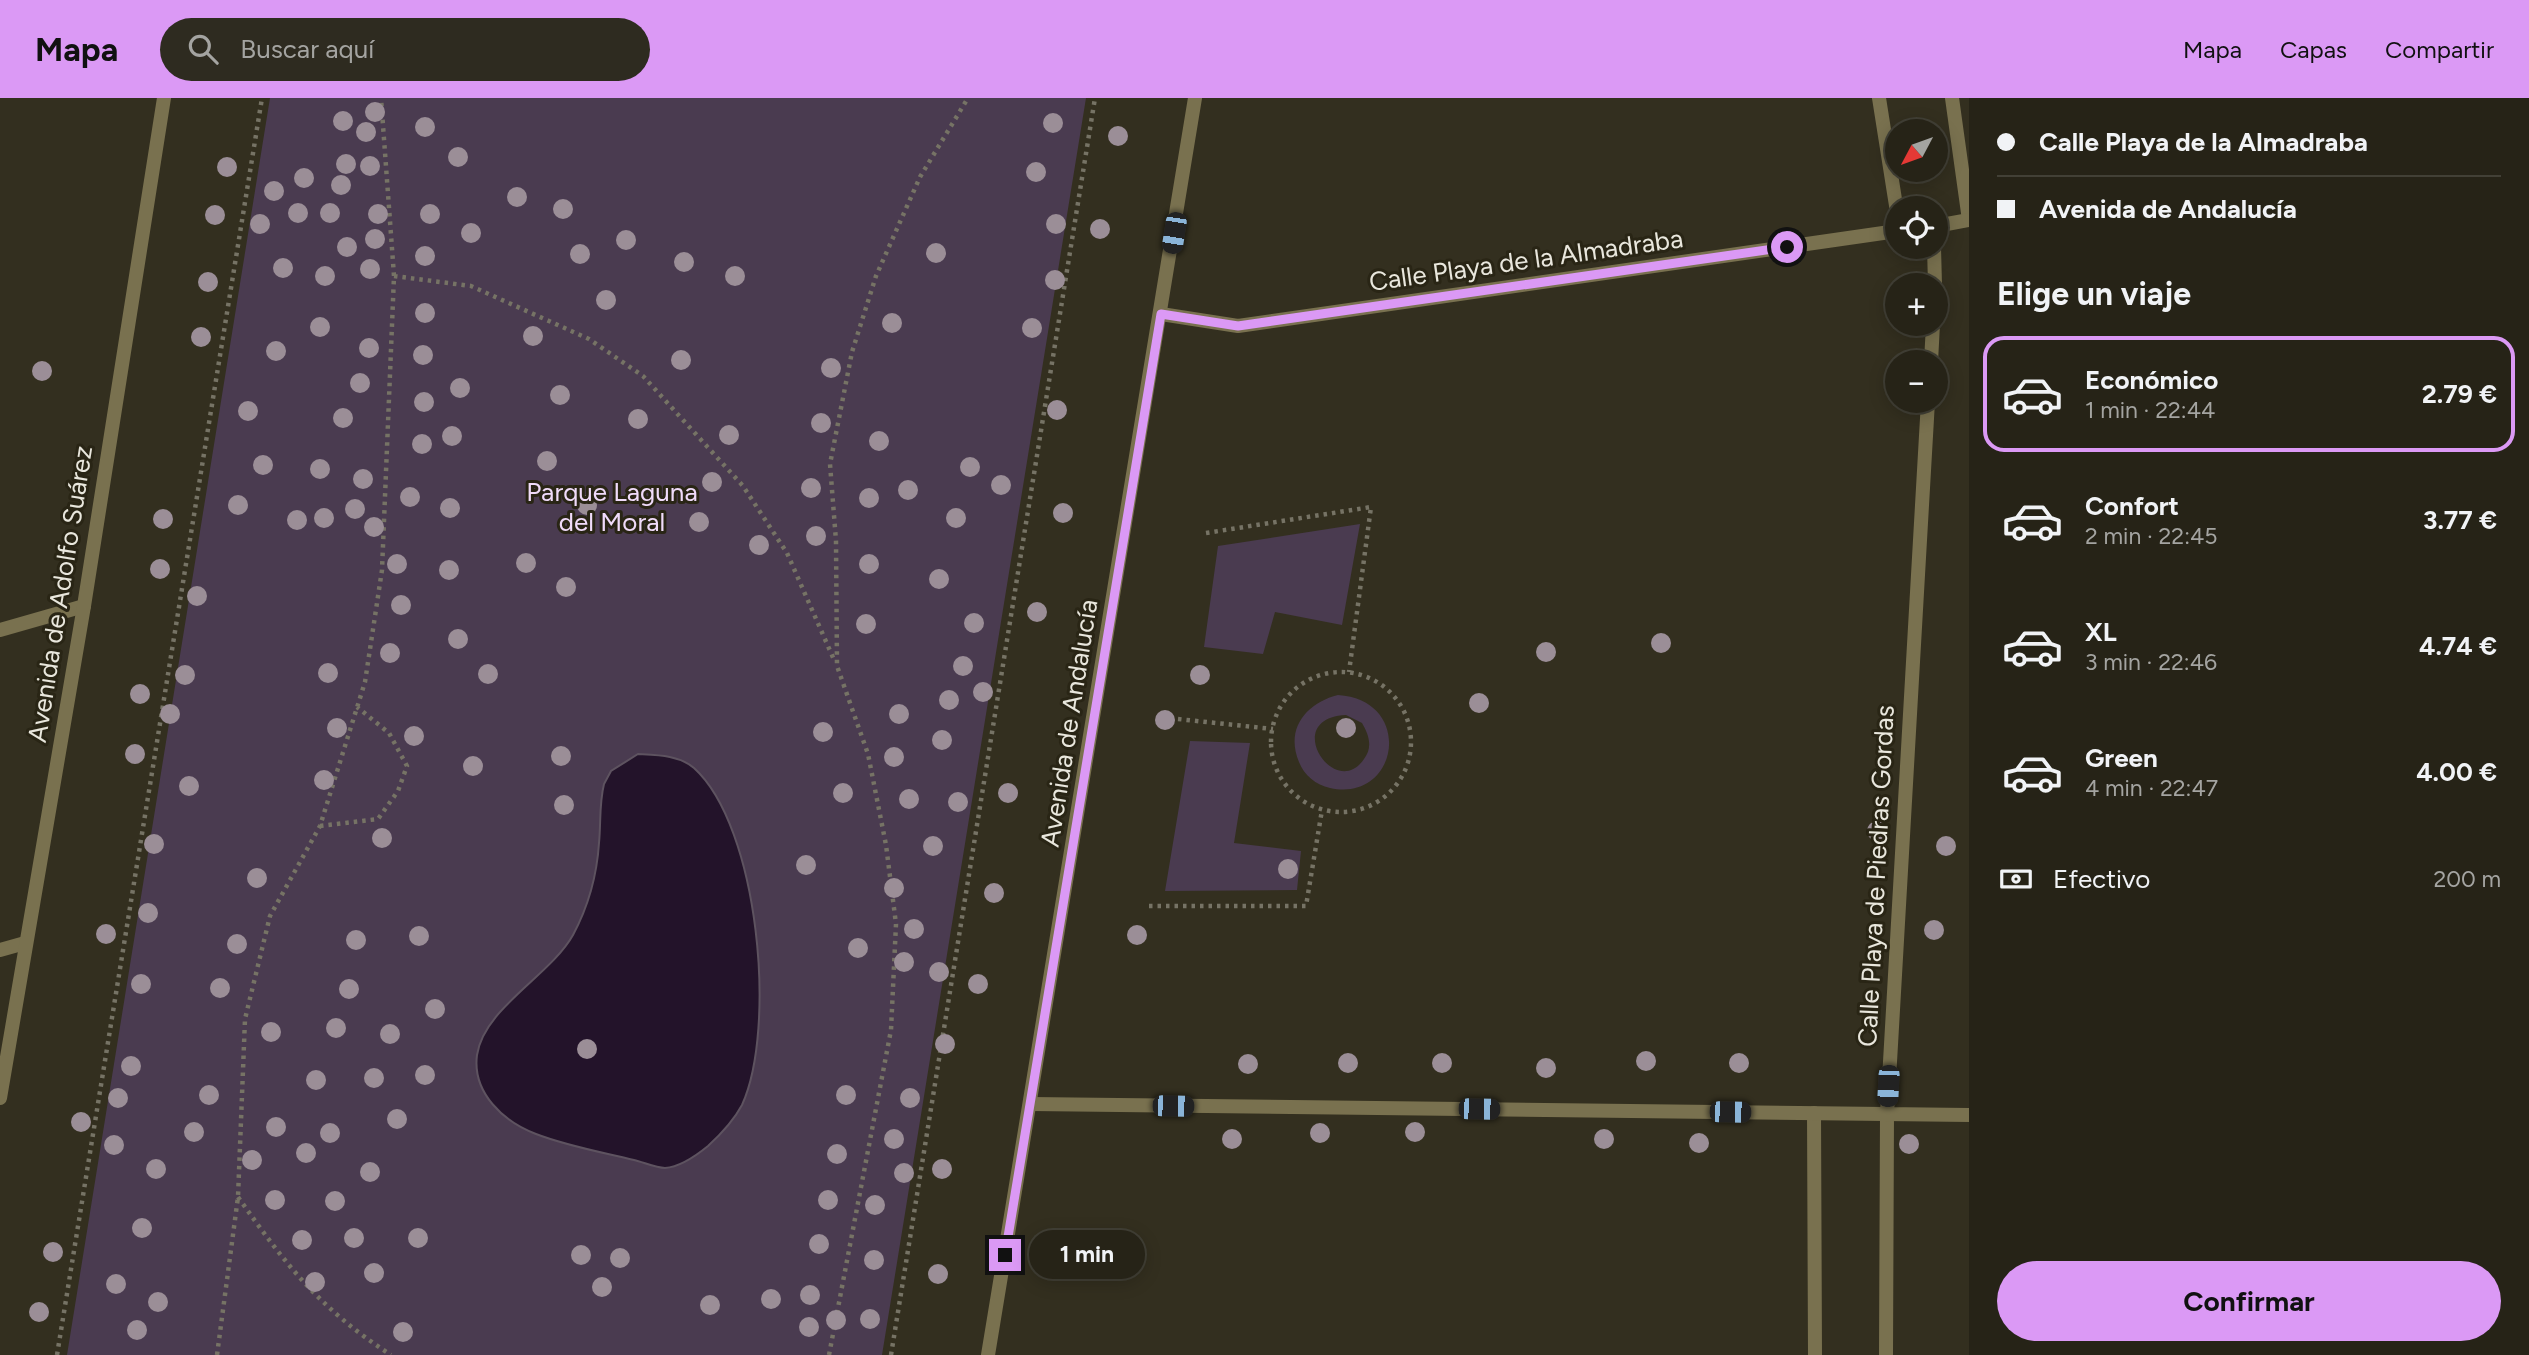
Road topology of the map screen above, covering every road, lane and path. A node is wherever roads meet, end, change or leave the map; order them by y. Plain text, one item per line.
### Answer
1 (164, 98) edge
2 (262, 98) edge
3 (381, 98) edge
4 (968, 98) edge
5 (1095, 98) edge
6 (1195, 98) edge
7 (1879, 98) edge
8 (1952, 98) edge
9 (1894, 196) edge
10 (1969, 220) edge
11 (1948, 224) edge
12 (1885, 233) edge
13 (394, 276) junction
14 (1161, 314) junction
15 (1927, 413) edge
16 (1206, 533) dead end
17 (84, 606) junction
18 (0, 630) edge
19 (837, 666) junction
20 (1349, 673) junction
21 (357, 707) junction
22 (1178, 719) dead end
23 (1273, 729) junction
24 (1322, 810) junction
25 (320, 826) junction
26 (1149, 906) dead end
27 (25, 943) junction
28 (0, 950) edge
29 (0, 1098) edge
30 (1031, 1104) junction
31 (1814, 1113) junction
32 (1887, 1114) junction
33 (1969, 1115) edge
34 (238, 1197) junction
35 (57, 1355) edge
36 (217, 1355) edge
37 (391, 1355) edge
38 (829, 1355) edge
39 (891, 1355) edge
40 (988, 1355) edge
41 (1815, 1355) edge
42 (1886, 1355) edge

1 - 17 street, Avenida de Adolfo Suárez
2 - 35 path
3 - 13 path
4 - 19 path
5 - 39 path
6 - 14 street, Avenida de Andalucía
7 - 9 street
8 - 10 street
10 - 11 street
12 - 14 street, Calle Playa de la Almadraba
13 - 19 path
13 - 21 path
14 - 30 street, Avenida de Andalucía
15 - 32 street, Calle Playa de Piedras Gordas
16 - 20 path
17 - 18 street
17 - 27 street, Avenida de Adolfo Suárez
19 - 38 path
20 - 23 path
20 - 24 path
21 - 25 path
21 - 25 path
22 - 23 path
23 - 24 path
24 - 26 path
25 - 34 path
27 - 28 street
27 - 29 street, Avenida de Adolfo Suárez
30 - 31 street
30 - 40 street, Avenida de Andalucía
31 - 32 street
31 - 41 street
32 - 33 street
32 - 42 street, Calle Playa de Piedras Gordas
34 - 36 path
34 - 37 path

